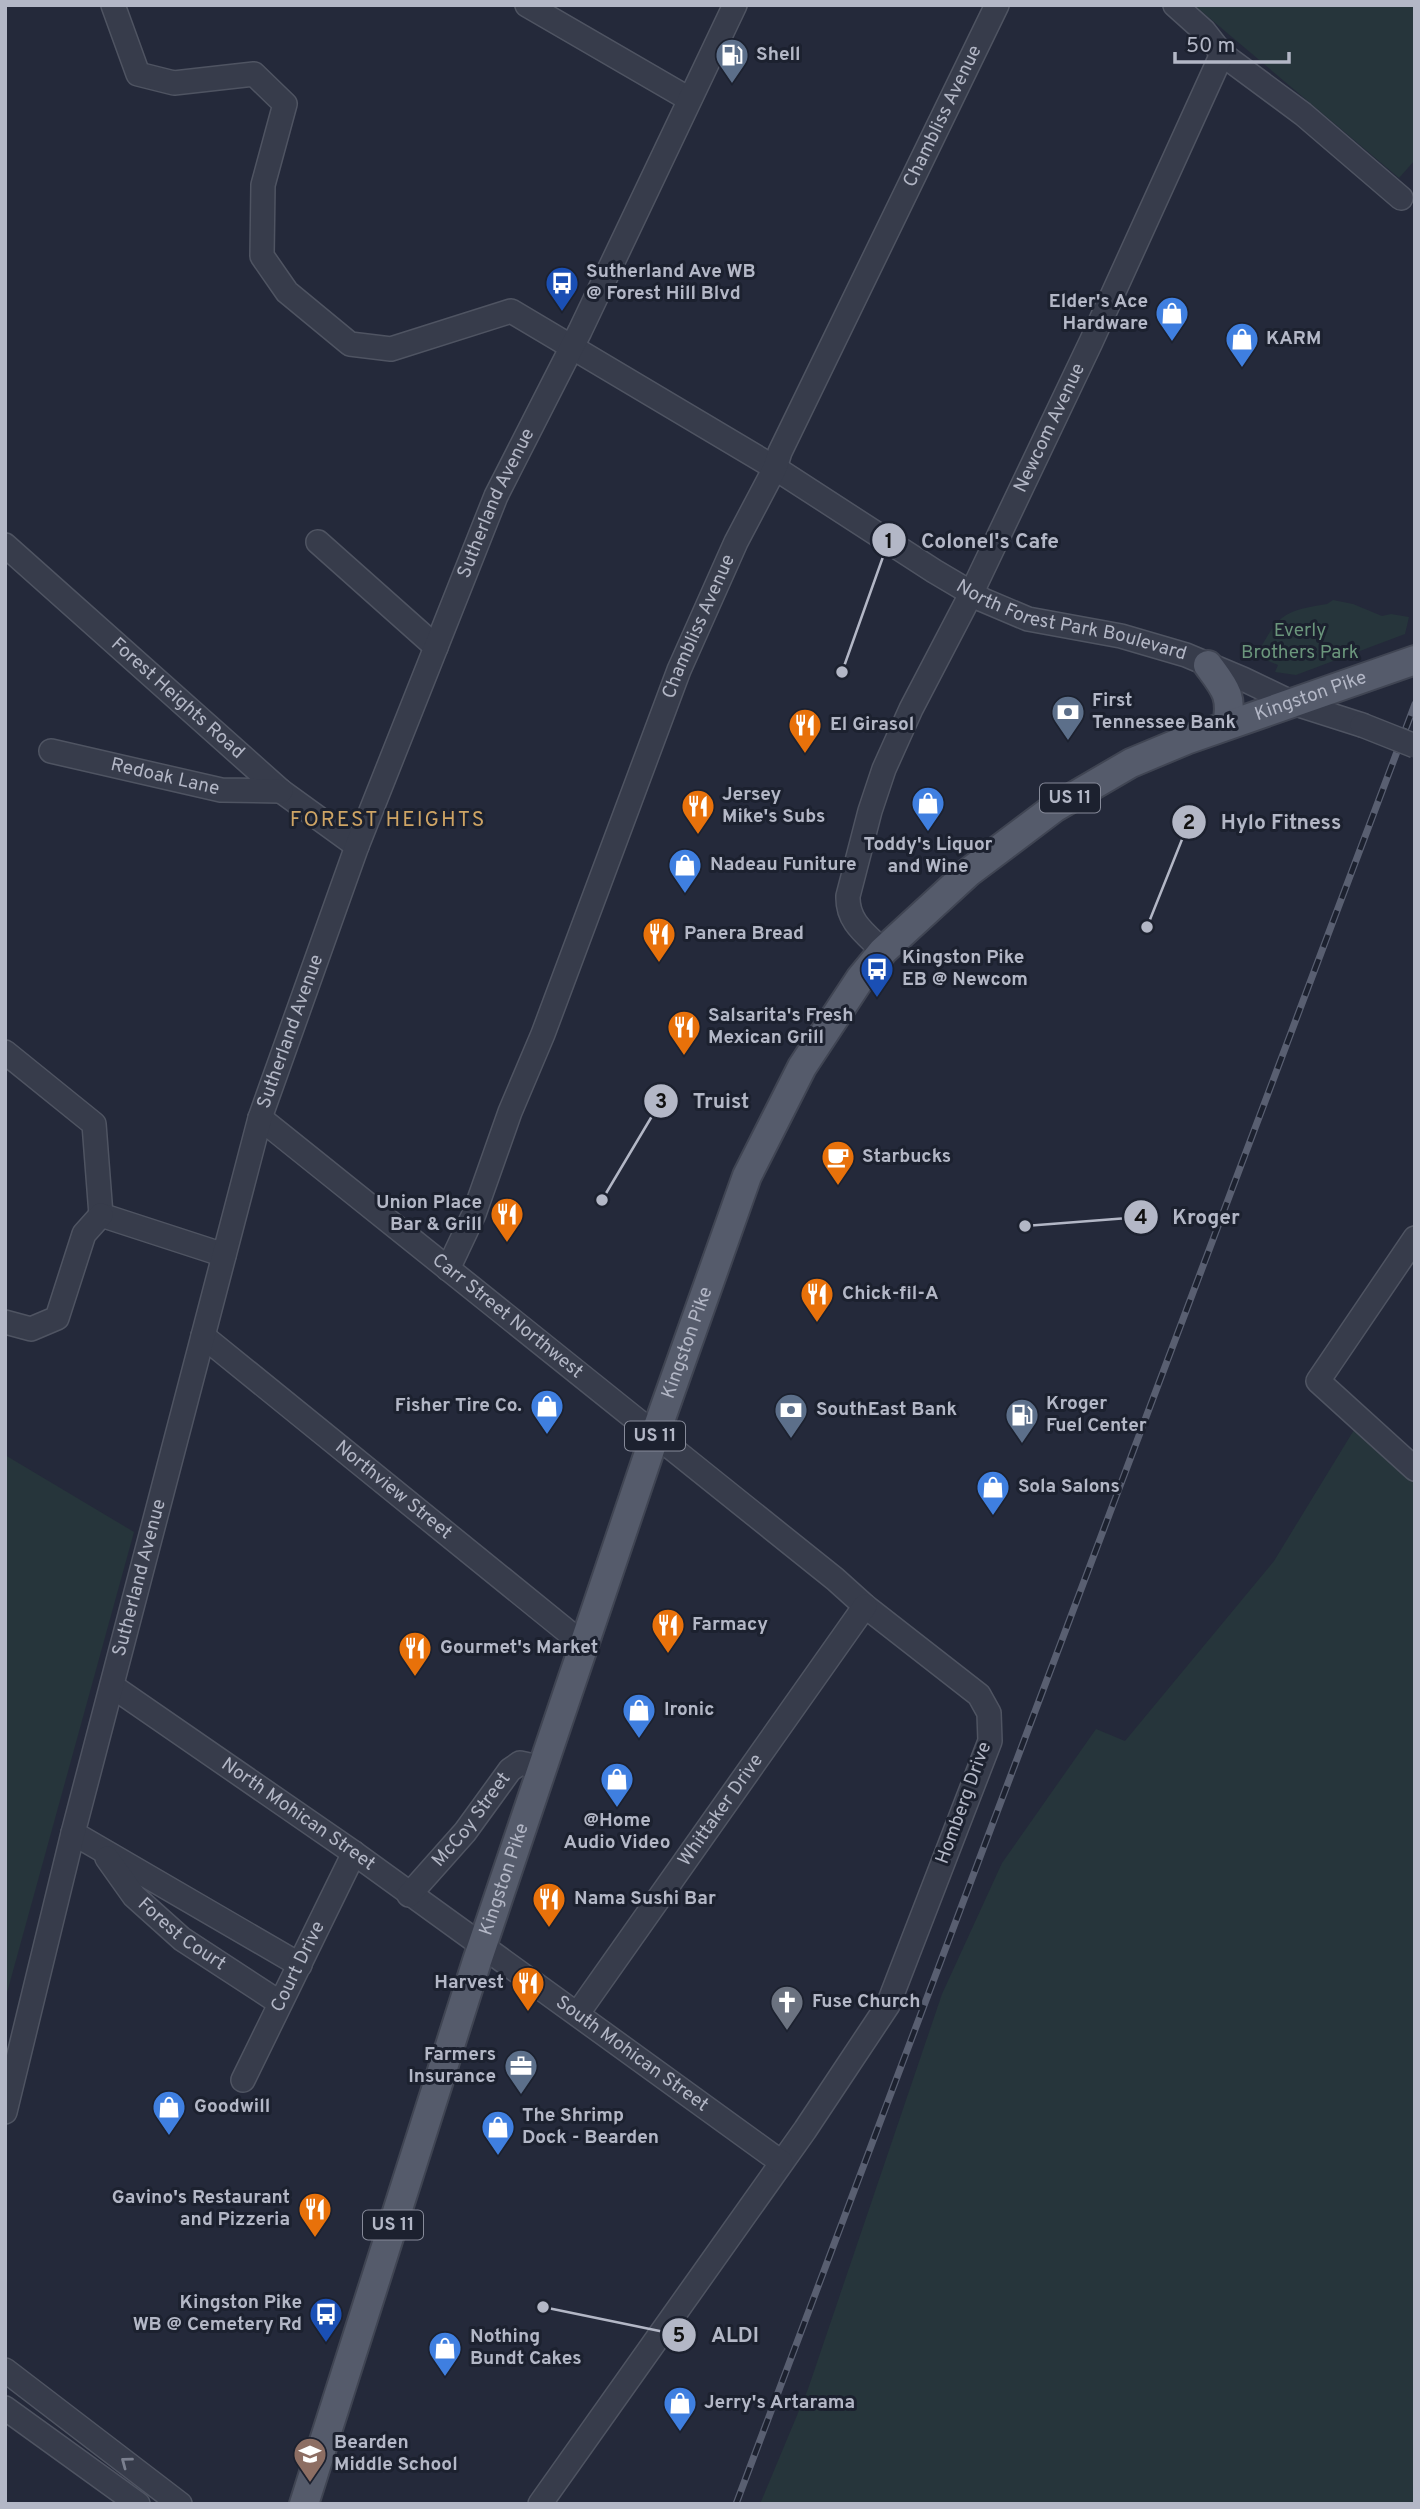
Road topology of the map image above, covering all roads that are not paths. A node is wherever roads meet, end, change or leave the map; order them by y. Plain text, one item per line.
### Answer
1 (113, 5) edge
2 (527, 5) edge
3 (735, 5) edge
4 (997, 5) edge
5 (1175, 5) edge
6 (1222, 54) junction
7 (689, 99) junction
8 (1401, 198) dead end
9 (572, 347) junction
10 (775, 468) junction
11 (318, 542) dead end
12 (5, 545) edge
13 (971, 594) junction
14 (436, 647) junction
15 (1415, 660) edge
16 (1208, 665) junction
17 (1293, 703) junction
18 (1227, 725) junction
19 (1415, 746) edge
20 (51, 751) dead end
21 (281, 791) junction
22 (357, 846) junction
23 (883, 951) junction
24 (5, 1052) edge
25 (260, 1118) junction
26 (101, 1215) junction
27 (1415, 1238) edge
28 (223, 1255) junction
29 (448, 1269) junction
30 (5, 1322) edge
31 (203, 1336) junction
32 (655, 1434) junction
33 (1415, 1469) edge
34 (865, 1606) junction
35 (584, 1646) junction
36 (112, 1686) junction
37 (543, 1768) junction
38 (73, 1833) junction
39 (101, 1849) junction
40 (354, 1853) junction
41 (409, 1895) junction
42 (482, 1947) junction
43 (300, 1965) junction
44 (280, 2003) junction
45 (578, 2013) junction
46 (243, 2080) dead end
47 (5, 2112) edge
48 (782, 2162) junction
49 (5, 2370) edge
50 (5, 2408) edge
51 (138, 2504) edge
52 (180, 2504) edge
53 (304, 2504) edge
54 (540, 2504) edge

1 - 9 street, North Forest Park Boulevard
2 - 7 street
3 - 7 street, Sutherland Avenue
4 - 10 street, Chambliss Avenue
5 - 6 street
6 - 8 street
6 - 13 street, Newcom Avenue
7 - 9 street, Sutherland Avenue
9 - 10 street, North Forest Park Boulevard
9 - 14 street, Sutherland Avenue
10 - 13 street, North Forest Park Boulevard
10 - 29 street, Chambliss Avenue
11 - 14 street
12 - 21 street, Forest Heights Road
13 - 16 street, North Forest Park Boulevard
13 - 23 street, Newcom Avenue
14 - 22 street, Sutherland Avenue
15 - 17 main road, Kingston Pike / US 11
16 - 17 street, North Forest Park Boulevard
16 - 18 main road
17 - 18 main road, Kingston Pike / US 11
17 - 19 street, North Forest Park Boulevard, bridge
18 - 23 main road, Kingston Pike / US 11
20 - 21 street, Redoak Lane
21 - 22 street, Forest Heights Road
22 - 25 street, Sutherland Avenue
23 - 32 main road, Kingston Pike / US 11
24 - 26 street
25 - 28 street, Sutherland Avenue
25 - 29 street, Carr Street Northwest
26 - 28 street
26 - 30 street
27 - 33 street
28 - 31 street, Sutherland Avenue
29 - 32 street, Carr Street Northwest
31 - 35 street, Northview Street
31 - 36 street, Sutherland Avenue
32 - 34 street, Homberg Drive
32 - 35 main road, Kingston Pike / US 11
34 - 45 street, Whittaker Drive
34 - 48 street, Homberg Drive
35 - 37 main road, Kingston Pike / US 11
36 - 38 street, Sutherland Avenue
36 - 40 street, North Mohican Street
37 - 41 street, McCoy Street
37 - 42 main road, Kingston Pike / US 11
38 - 39 street, Forest Court
38 - 47 street, Sutherland Avenue
39 - 43 street, Forest Court
39 - 44 street, Forest Court
40 - 41 street, North Mohican Street
40 - 43 street, Court Drive
41 - 42 street, North Mohican Street
42 - 45 street, South Mohican Street
42 - 53 main road, Kingston Pike / US 11
43 - 44 street, Court Drive
44 - 46 street, Court Drive
45 - 48 street, South Mohican Street
48 - 54 street, Homberg Drive
52 -> 49 street
50 - 51 street

